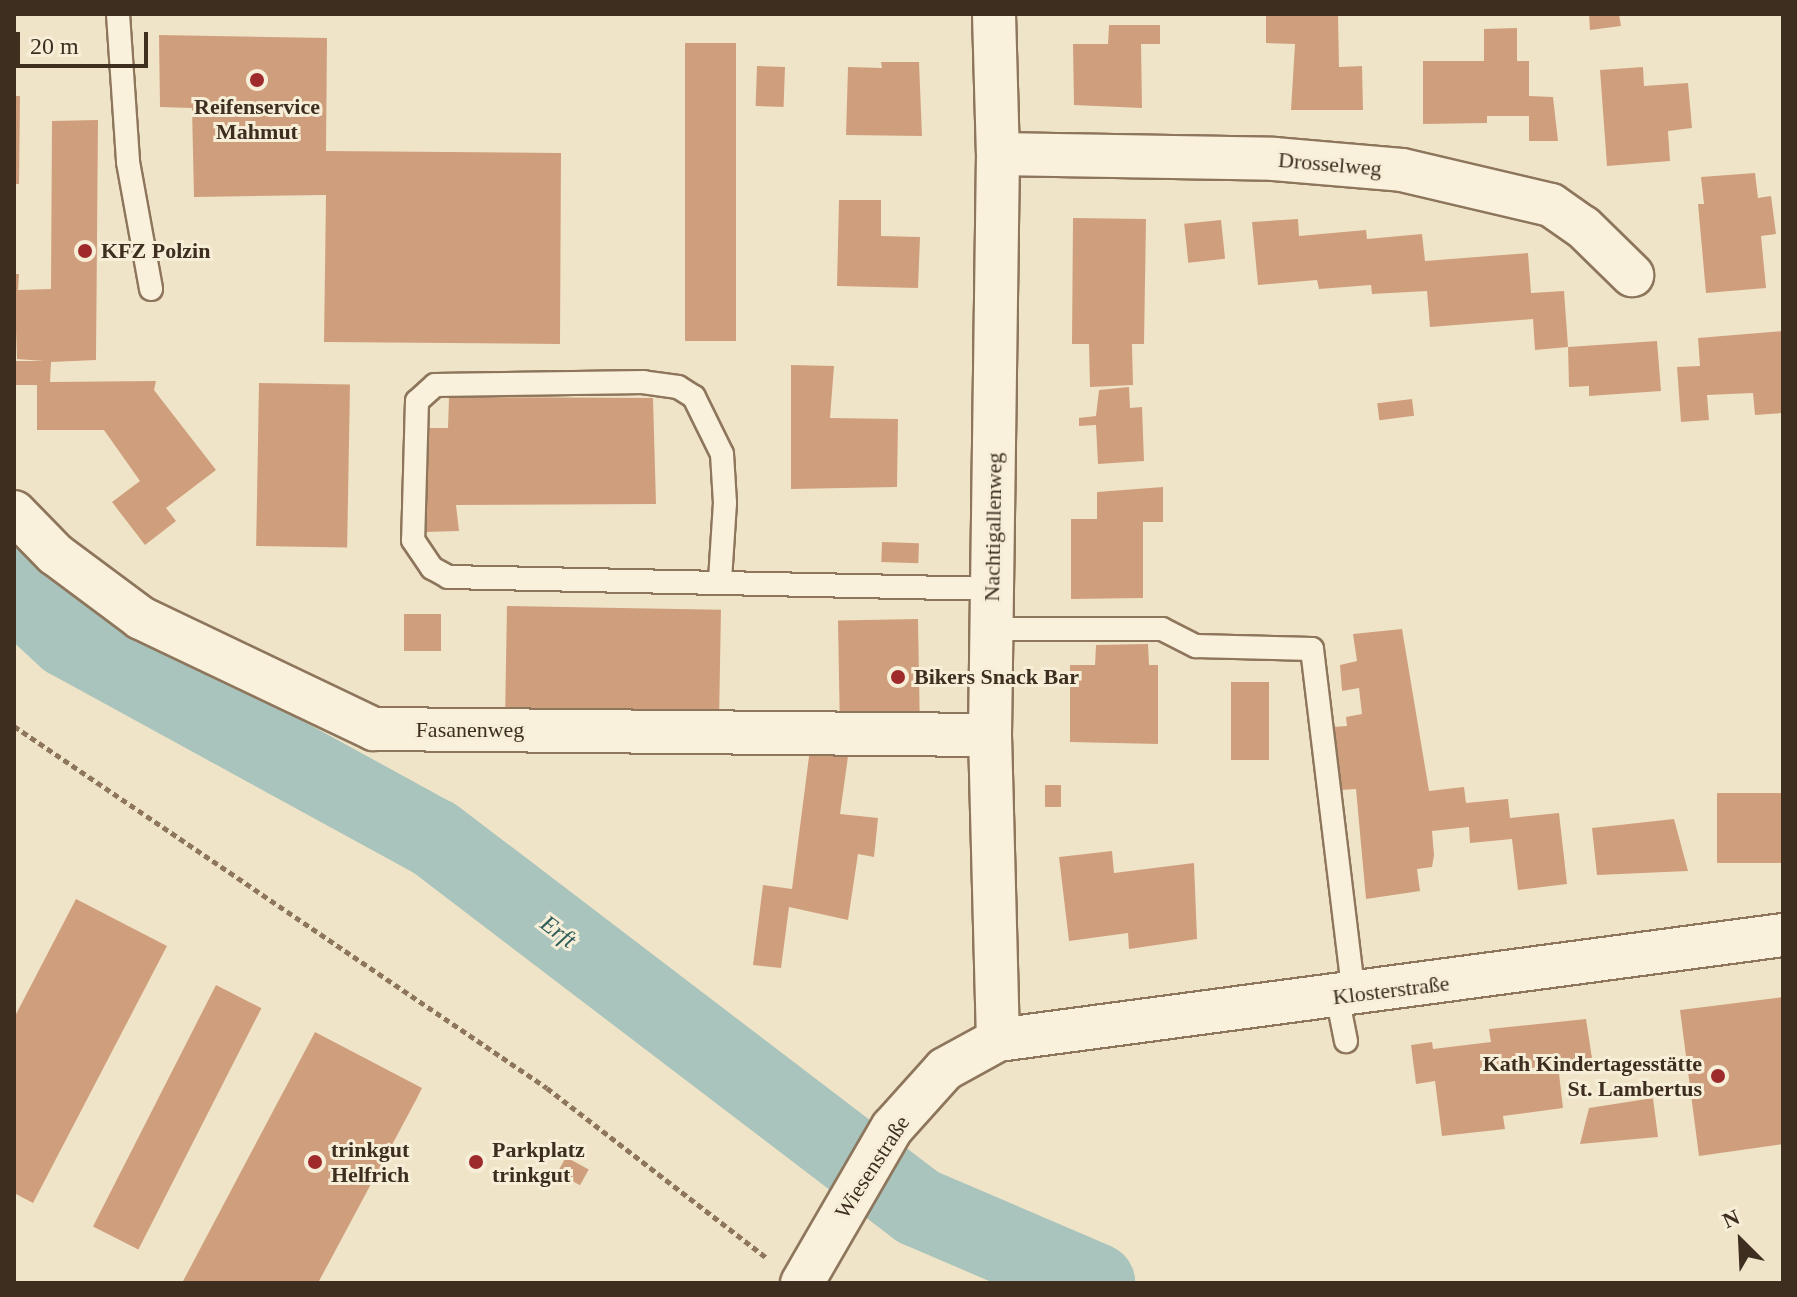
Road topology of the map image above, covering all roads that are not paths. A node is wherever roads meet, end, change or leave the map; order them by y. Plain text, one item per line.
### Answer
1 (118, 14) edge
2 (994, 14) edge
3 (998, 154) junction
4 (1632, 275) dead end
5 (151, 289) dead end
6 (14, 512) edge
7 (720, 580) junction
8 (992, 609) junction
9 (990, 735) junction
10 (1783, 935) edge
11 (1345, 995) junction
12 (998, 1040) junction
13 (1346, 1041) dead end
14 (790, 1275) edge

1 - 5 lane
2 - 3 street, Nachtigallenweg
3 - 4 street, Drosselweg
3 - 8 street, Nachtigallenweg
6 - 9 street, Fasanenweg
7 - 7 lane
7 - 8 lane
8 - 9 street, Nachtigallenweg
8 - 11 lane
9 - 12 street, Nachtigallenweg
10 - 11 street, Klosterstraße
11 - 12 street, Klosterstraße
11 - 13 lane
12 - 14 street, Wiesenstraße

